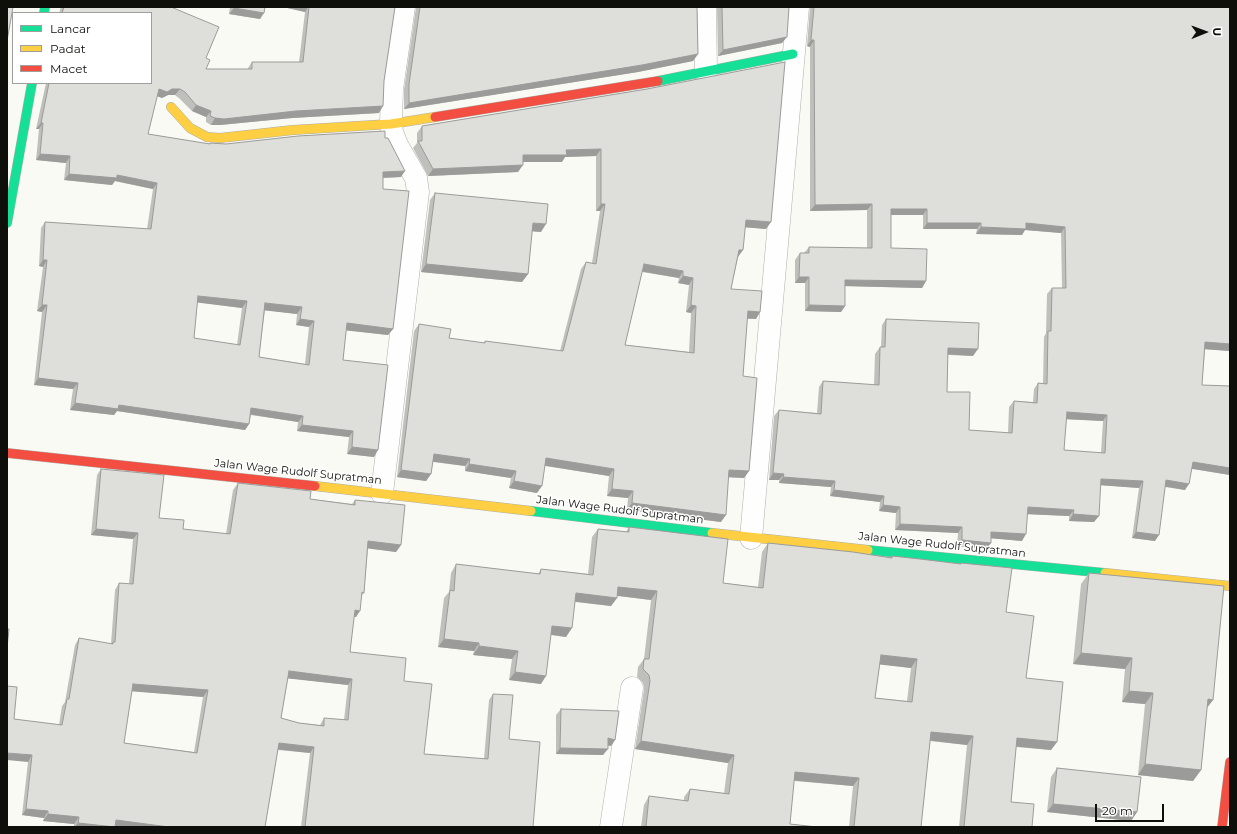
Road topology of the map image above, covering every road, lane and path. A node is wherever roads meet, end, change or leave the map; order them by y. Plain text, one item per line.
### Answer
1 (404, 7) edge
2 (705, 7) edge
3 (798, 7) edge
4 (792, 66) junction
5 (706, 71) junction
6 (32, 84) edge
7 (172, 107) dead end
8 (393, 134) junction
9 (7, 223) edge
10 (7, 453) edge
11 (382, 493) junction
12 (751, 538) junction
13 (1230, 586) edge
14 (632, 688) dead end
15 (1230, 762) edge
16 (611, 827) edge
17 (1222, 827) edge

1 - 8 street
2 - 5 street
3 - 4 street
4 - 5 street
4 - 12 street
5 - 8 street
6 - 9 street
7 - 8 street
8 - 11 street
10 - 11 street, Jalan Wage Rudolf Supratman
11 - 12 street, Jalan Wage Rudolf Supratman
12 - 13 street, Jalan Wage Rudolf Supratman
14 - 16 street
15 - 17 street

